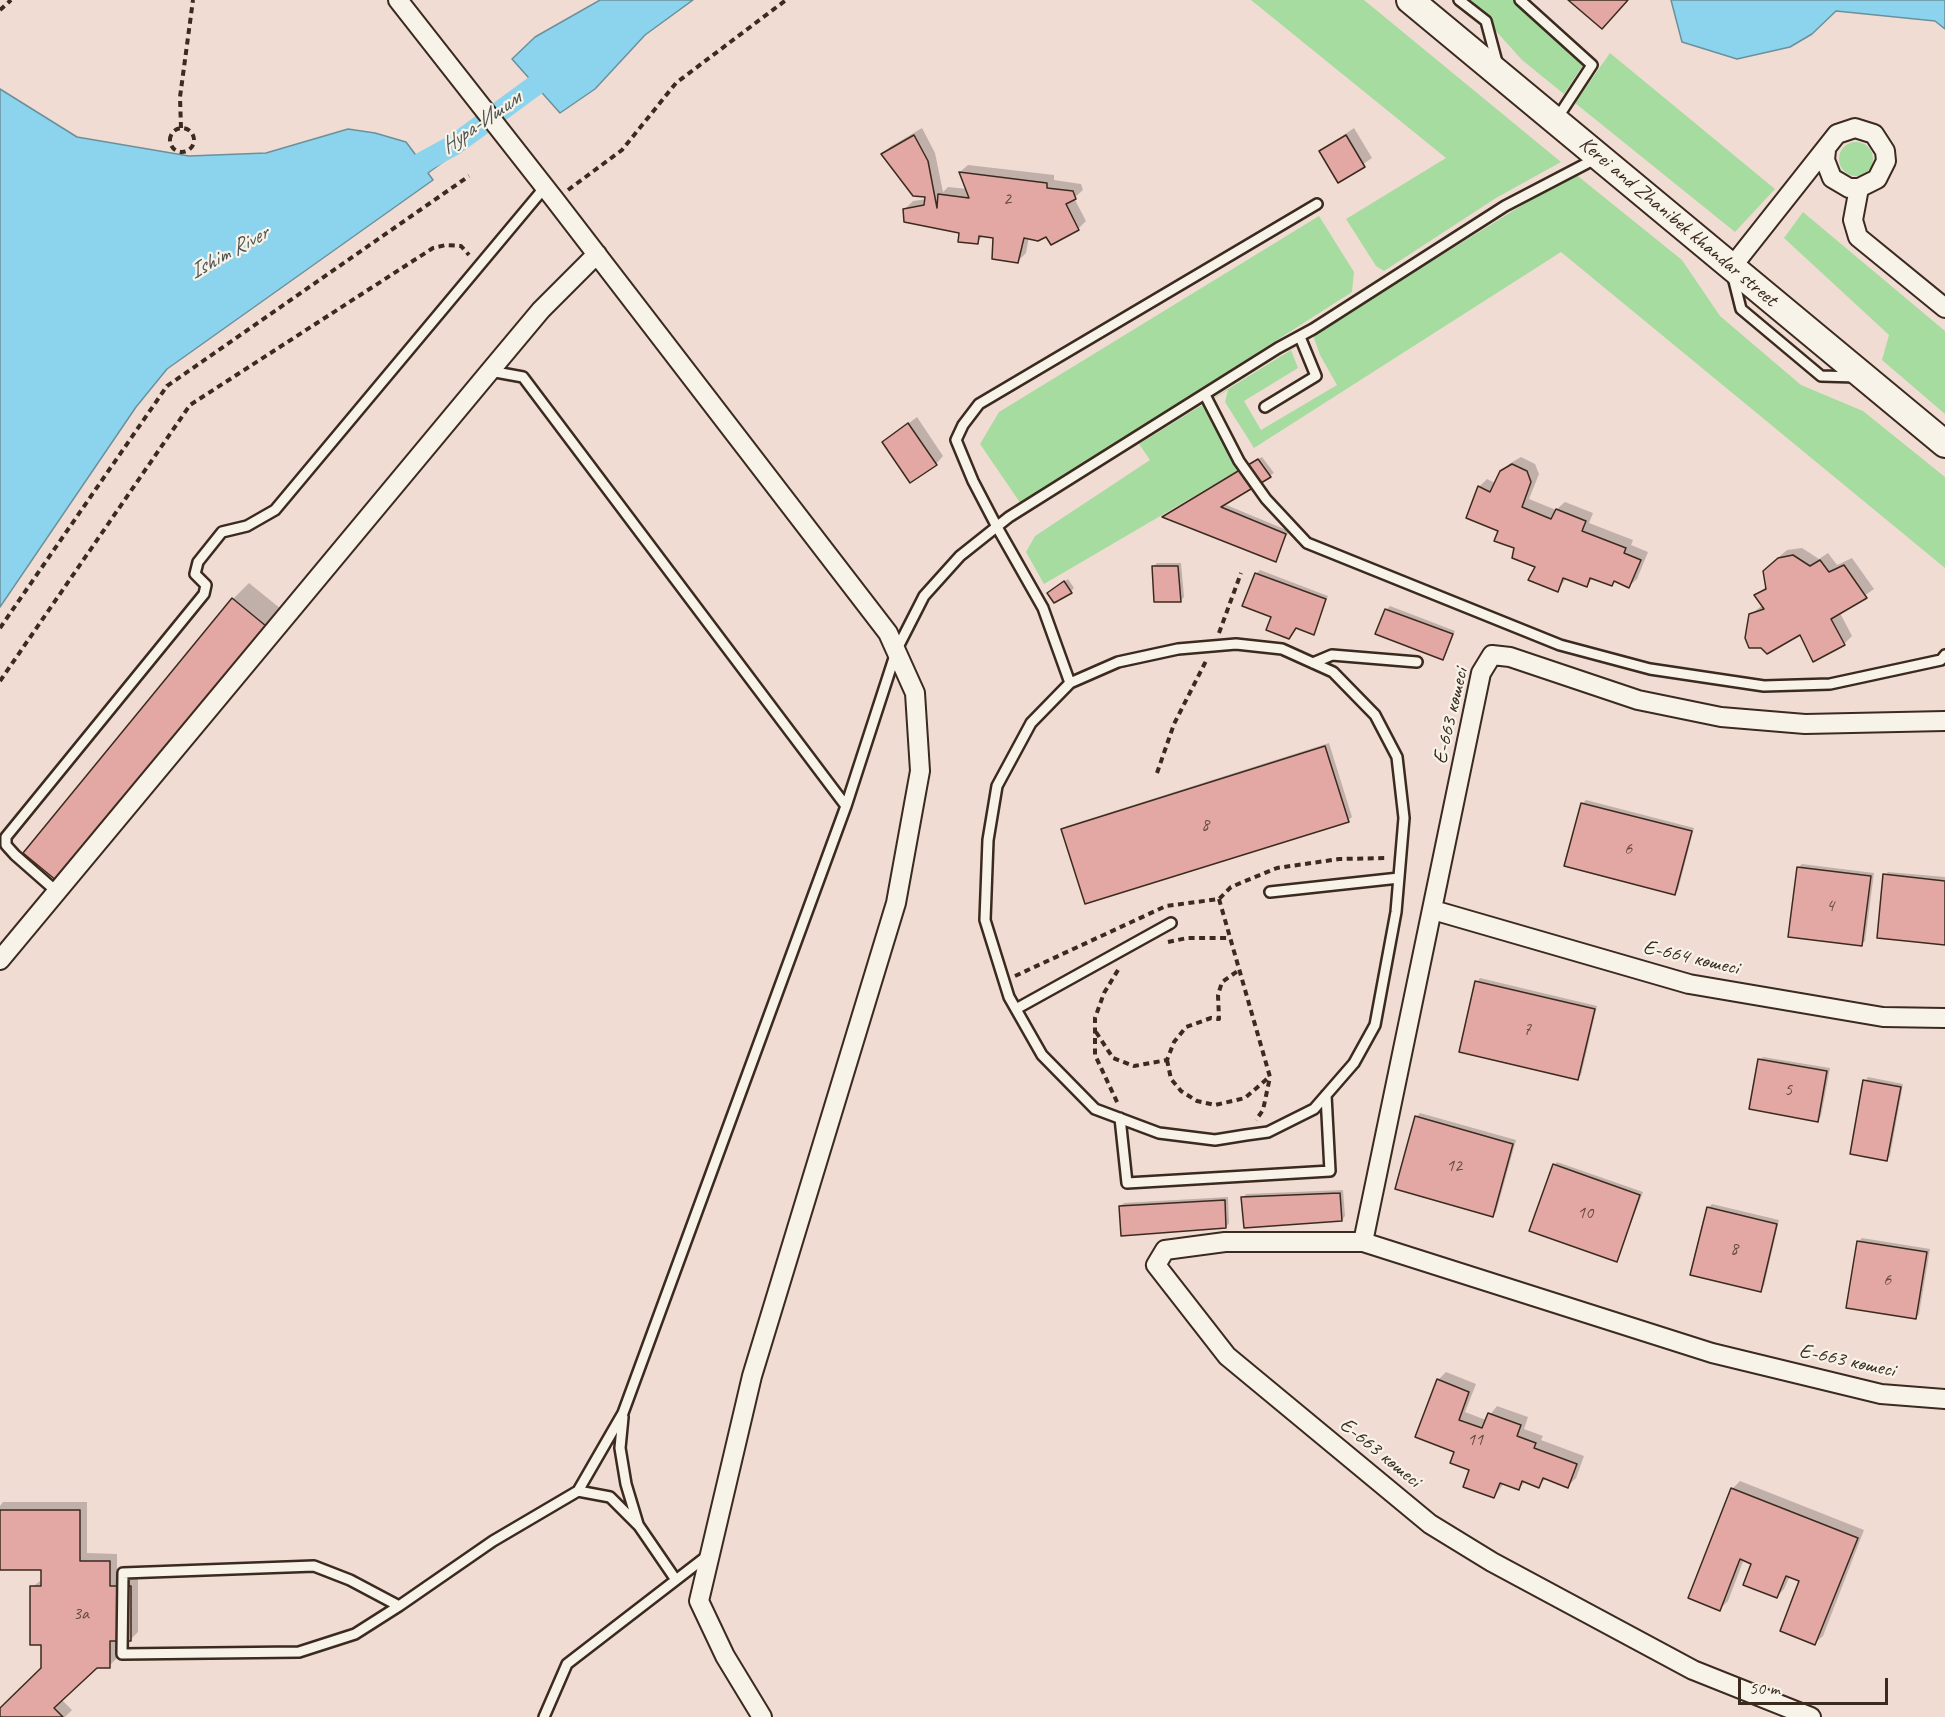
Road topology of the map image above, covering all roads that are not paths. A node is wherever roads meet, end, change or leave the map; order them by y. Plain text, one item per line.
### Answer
1 (398, 0) edge
2 (1410, 0) edge
3 (1459, 0) edge
4 (1520, 0) edge
5 (1501, 74) junction
6 (1556, 121) junction
7 (1826, 150) junction
8 (1599, 157) junction
9 (1859, 188) junction
10 (550, 193) junction
11 (1317, 204) dead end
12 (597, 254) junction
13 (1731, 268) junction
14 (1945, 308) edge
15 (1300, 337) junction
16 (490, 371) junction
17 (1205, 395) junction
18 (1265, 407) dead end
19 (1945, 444) edge
20 (997, 527) junction
21 (897, 649) junction
22 (1945, 655) edge
23 (1417, 662) dead end
24 (1313, 663) junction
25 (1070, 683) junction
26 (1945, 721) edge
27 (846, 806) junction
28 (1399, 878) junction
29 (56, 891) junction
30 (1270, 892) dead end
31 (1433, 910) junction
32 (1172, 923) dead end
33 (0, 960) edge
34 (1016, 1009) junction
35 (1945, 1018) edge
36 (1326, 1095) junction
37 (1124, 1119) junction
38 (1364, 1242) junction
39 (1945, 1399) edge
40 (623, 1413) junction
41 (578, 1491) junction
42 (639, 1526) junction
43 (708, 1554) junction
44 (676, 1580) junction
45 (399, 1606) junction
46 (544, 1717) edge
47 (762, 1717) edge
48 (1811, 1717) edge

1 - 10 street
2 - 5 main road, Kerei and Zhanibek khandar street
3 - 5 lane
4 - 6 lane
5 - 6 main road, Kerei and Zhanibek khandar street
6 - 8 main road, Kerei and Zhanibek khandar street
7 - 9 street
7 - 9 street
7 - 13 street
8 - 13 main road, Kerei and Zhanibek khandar street
8 - 15 lane
9 - 14 street
10 - 12 street
10 - 29 lane
11 - 20 lane
12 - 16 street
12 - 21 street
13 - 19 main road, Kerei and Zhanibek khandar street
15 - 17 lane
15 - 18 lane
16 - 27 lane
16 - 29 street
17 - 20 lane
17 - 22 lane
20 - 21 lane
20 - 25 lane
21 - 27 lane
21 - 43 street
23 - 24 lane
24 - 25 lane
24 - 28 lane
25 - 34 lane
26 - 31 street, Е-663 көшесі
27 - 40 lane
28 - 30 lane
28 - 36 lane
29 - 33 street
31 - 35 street, Е-664 көшесі
31 - 38 street, Е-663 көшесі
32 - 34 lane
34 - 37 lane
36 - 37 lane
36 - 37 lane
38 - 39 street, Е-663 көшесі
38 - 48 street, Е-663 көшесі
40 - 41 lane
40 - 42 lane
41 - 42 lane
41 - 45 lane
42 - 44 lane
43 - 44 lane
43 - 47 street
44 - 46 lane
45 - 45 lane

